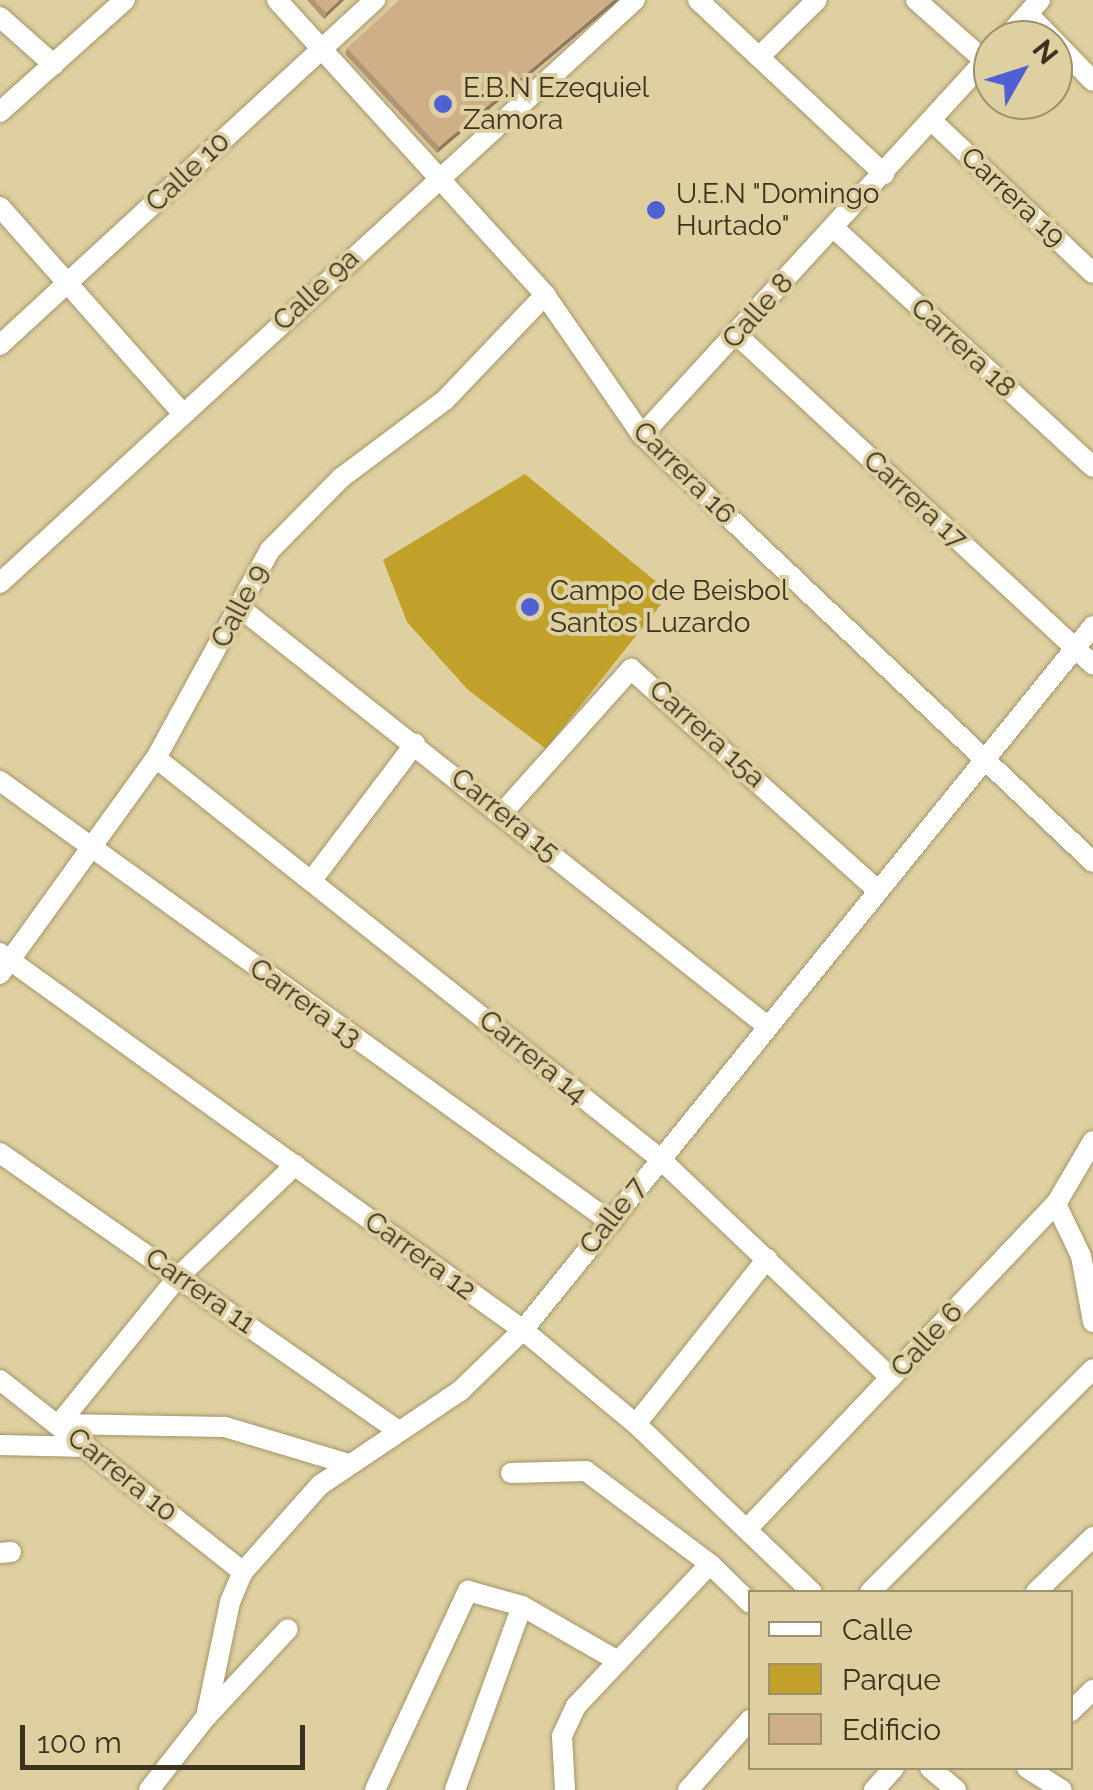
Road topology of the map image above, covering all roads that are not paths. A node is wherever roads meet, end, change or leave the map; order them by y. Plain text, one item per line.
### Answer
1 (126, 0) edge
2 (278, 0) edge
3 (376, 0) edge
4 (635, 0) edge
5 (698, 0) edge
6 (817, 0) edge
7 (916, 0) edge
8 (1034, 7) edge
9 (0, 17) edge
10 (973, 44) edge
11 (322, 49) junction
12 (759, 57) junction
13 (54, 65) junction
14 (973, 74) edge
15 (1093, 81) edge
16 (0, 112) edge
17 (932, 121) junction
18 (884, 174) junction
19 (438, 175) junction
20 (0, 207) edge
21 (834, 228) junction
22 (1093, 273) edge
23 (67, 283) junction
24 (545, 296) junction
25 (737, 335) junction
26 (0, 345) edge
27 (183, 414) junction
28 (642, 435) junction
29 (1093, 468) edge
30 (0, 583) edge
31 (239, 607) junction
32 (1093, 626) edge
33 (1074, 648) junction
34 (1093, 665) edge
35 (416, 744) junction
36 (156, 758) junction
37 (982, 761) junction
38 (0, 781) edge
39 (504, 811) junction
40 (95, 848) junction
41 (1093, 862) edge
42 (312, 880) junction
43 (878, 891) junction
44 (3, 963) edge
45 (767, 1026) junction
46 (1093, 1141) edge
47 (0, 1153) edge
48 (658, 1158) junction
49 (295, 1165) junction
50 (1056, 1204) junction
51 (610, 1222) junction
52 (768, 1259) junction
53 (179, 1276) junction
54 (1093, 1322) edge
55 (523, 1330) junction
56 (1093, 1369) edge
57 (890, 1378) junction
58 (0, 1380) edge
59 (59, 1424) junction
60 (636, 1424) junction
61 (398, 1430) junction
62 (0, 1445) edge
63 (86, 1447) junction
64 (348, 1464) junction
65 (511, 1473) dead end
66 (748, 1528) junction
67 (1093, 1536) edge
68 (710, 1564) junction
69 (243, 1572) junction
70 (810, 1590) edge
71 (872, 1590) edge
72 (1038, 1590) edge
73 (748, 1601) edge
74 (522, 1606) junction
75 (288, 1629) dead end
76 (618, 1661) junction
77 (1093, 1690) edge
78 (1073, 1709) edge
79 (206, 1717) junction
80 (748, 1722) edge
81 (892, 1770) edge
82 (932, 1770) edge
83 (1030, 1770) edge
84 (149, 1790) edge
85 (375, 1790) edge
86 (454, 1790) edge
87 (565, 1790) edge
88 (688, 1790) edge
89 (874, 1790) edge
90 (956, 1790) edge
91 (1062, 1790) edge

1 - 13 street
2 - 11 street, Carrera 16
3 - 11 street, Calle 10
4 - 19 street, Calle 9a
5 - 12 street
6 - 12 street
7 - 10 street
8 - 15 street
9 - 13 street
11 - 19 street, Carrera 16
11 - 23 street, Calle 10
12 - 18 street
13 - 16 street
14 - 17 street, Calle 8
17 - 18 street, Calle 8
17 - 22 street, Carrera 19
18 - 21 street, Calle 8
19 - 24 street, Carrera 16
19 - 27 street, Calle 9a
20 - 23 street
21 - 25 street, Calle 8
21 - 29 street, Carrera 18
23 - 26 street, Calle 10
23 - 27 street
24 - 28 street, Carrera 16
24 - 31 street, Calle 9
25 - 28 street, Calle 8
25 - 33 street, Carrera 17
27 - 30 street, Calle 9a
28 - 37 street, Carrera 16
31 - 35 street, Carrera 15
31 - 36 street, Calle 9
32 - 33 street, Calle 7
33 - 34 street, Carrera 17
33 - 37 street, Calle 7
35 - 39 street, Carrera 15
35 - 42 street
36 - 40 street, Calle 9
36 - 42 street, Carrera 14
37 - 41 street, Carrera 16
37 - 43 street, Calle 7
38 - 40 street, Carrera 13
39 - 43 street, Carrera 15a
39 - 45 street, Carrera 15
40 - 44 street, Calle 9
40 - 51 street, Carrera 13
42 - 48 street, Carrera 14
43 - 45 street, Calle 7
44 - 49 street, Carrera 12
45 - 48 street, Calle 7
46 - 50 street, Calle 6
47 - 53 street, Carrera 11
48 - 51 street, Calle 7
48 - 52 street, Carrera 14
49 - 53 street
49 - 55 street, Carrera 12
50 - 54 street
50 - 57 street, Calle 6
51 - 55 street, Calle 7
52 - 57 street, Carrera 14
52 - 60 street
53 - 59 street
53 - 61 street, Carrera 11
55 - 60 street, Carrera 12
55 - 61 street, Calle 7
56 - 71 street
57 - 66 street, Calle 6
58 - 59 street, Carrera 10
59 - 63 street, Carrera 10
59 - 64 street
60 - 66 street, Carrera 12
61 - 64 street, Calle 7
62 - 63 street
63 - 69 street, Carrera 10
64 - 69 street, Calle 7
65 - 68 street
66 - 70 street, Carrera 12
67 - 72 street
68 - 73 street
68 - 76 street
69 - 79 street, Calle 7
74 - 76 street
74 - 85 street
74 - 86 street
75 - 79 street
76 - 87 street
77 - 78 street
79 - 84 street, Calle 7
80 - 88 street
81 - 89 street
82 - 90 street
83 - 91 street

